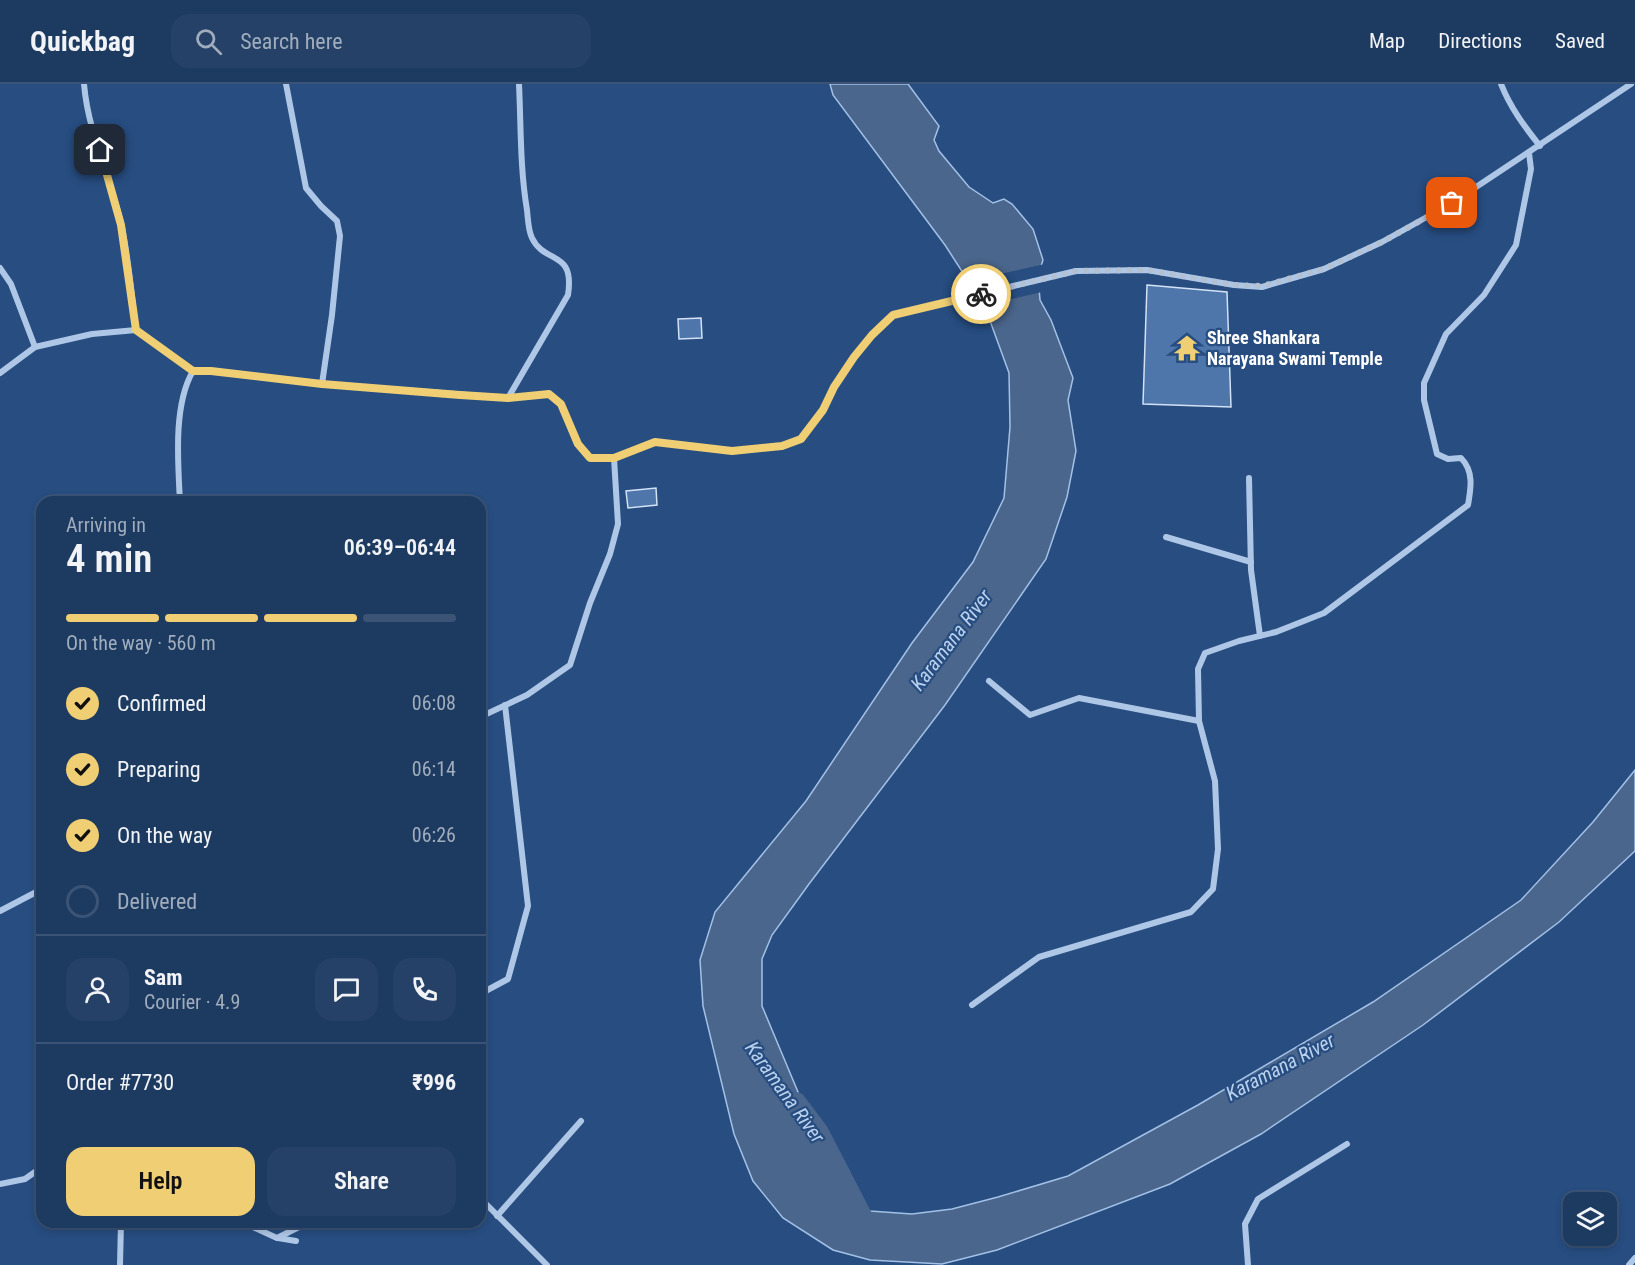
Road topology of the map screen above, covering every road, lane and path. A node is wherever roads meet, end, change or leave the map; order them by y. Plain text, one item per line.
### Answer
1 (84, 84) edge
2 (286, 84) edge
3 (519, 84) edge
4 (1501, 84) edge
5 (1631, 84) edge
6 (1540, 146) junction
7 (1529, 153) junction
8 (0, 268) edge
9 (136, 330) junction
10 (35, 347) junction
11 (193, 371) junction
12 (0, 373) edge
13 (322, 384) junction
14 (508, 398) junction
15 (614, 458) junction
16 (1249, 478) dead end
17 (180, 496) edge
18 (1166, 537) dead end
19 (1251, 562) junction
20 (1260, 636) junction
21 (989, 681) dead end
22 (505, 705) junction
23 (486, 714) edge
24 (1199, 721) junction
25 (36, 892) edge
26 (0, 911) edge
27 (486, 990) edge
28 (972, 1005) dead end
29 (581, 1121) dead end
30 (1347, 1144) dead end
31 (36, 1171) edge
32 (0, 1185) edge
33 (486, 1204) edge
34 (497, 1216) junction
35 (121, 1228) edge
36 (255, 1228) edge
37 (297, 1228) edge
38 (277, 1238) junction
39 (296, 1241) dead end
40 (1635, 1258) edge
41 (120, 1265) edge
42 (547, 1265) edge
43 (1248, 1265) edge
44 (1629, 1265) edge

1 - 9 street
2 - 13 street
3 - 14 street
4 - 6 street
5 - 6 street
6 - 7 street
7 - 15 street
7 - 20 street
8 - 10 street
9 - 10 street
9 - 11 street
10 - 12 street
11 - 13 street
11 - 17 street
13 - 14 street
14 - 15 street
15 - 22 street
16 - 19 street
18 - 19 street
19 - 20 street
20 - 24 street
21 - 24 street
22 - 23 street
22 - 27 street
24 - 28 street
25 - 26 street
29 - 34 street
30 - 43 street
31 - 32 street
33 - 34 street
34 - 42 street
35 - 41 street
36 - 38 street
37 - 38 street
38 - 39 street
40 - 44 street

